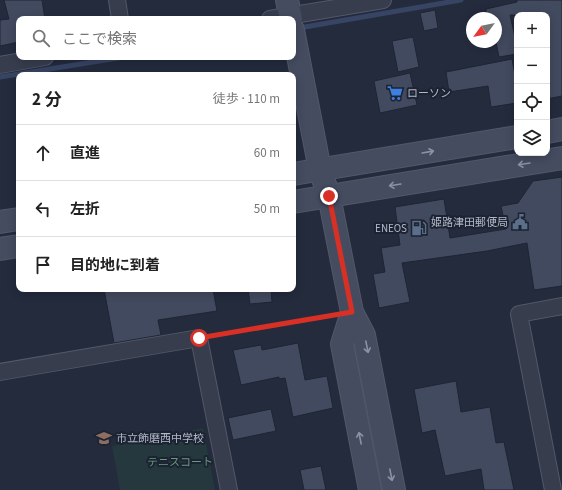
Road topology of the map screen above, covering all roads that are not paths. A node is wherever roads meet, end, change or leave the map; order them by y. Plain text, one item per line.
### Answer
1 (117, 0) edge
2 (383, 0) edge
3 (120, 16) edge
4 (292, 16) edge
5 (28, 60) edge
6 (296, 60) edge
7 (0, 65) edge
8 (562, 129) edge
9 (550, 131) edge
10 (514, 138) edge
11 (562, 158) edge
12 (320, 170) junction
13 (296, 174) edge
14 (329, 196) junction
15 (296, 202) edge
16 (16, 219) edge
17 (0, 222) edge
18 (16, 246) edge
19 (0, 249) edge
20 (562, 306) edge
21 (352, 312) junction
22 (0, 372) edge
23 (229, 490) edge
24 (370, 490) edge
25 (394, 490) edge
26 (553, 490) edge

1 - 3 street
2 - 4 street
5 - 7 street
6 - 12 street
8 - 9 street
12 -> 10 street
11 -> 14 street
12 - 13 street
12 - 14 street
14 - 15 street
14 - 21 street
16 - 17 street
18 - 19 street
20 - 26 street
24 -> 21 street
21 -> 25 street
22 - 23 street

